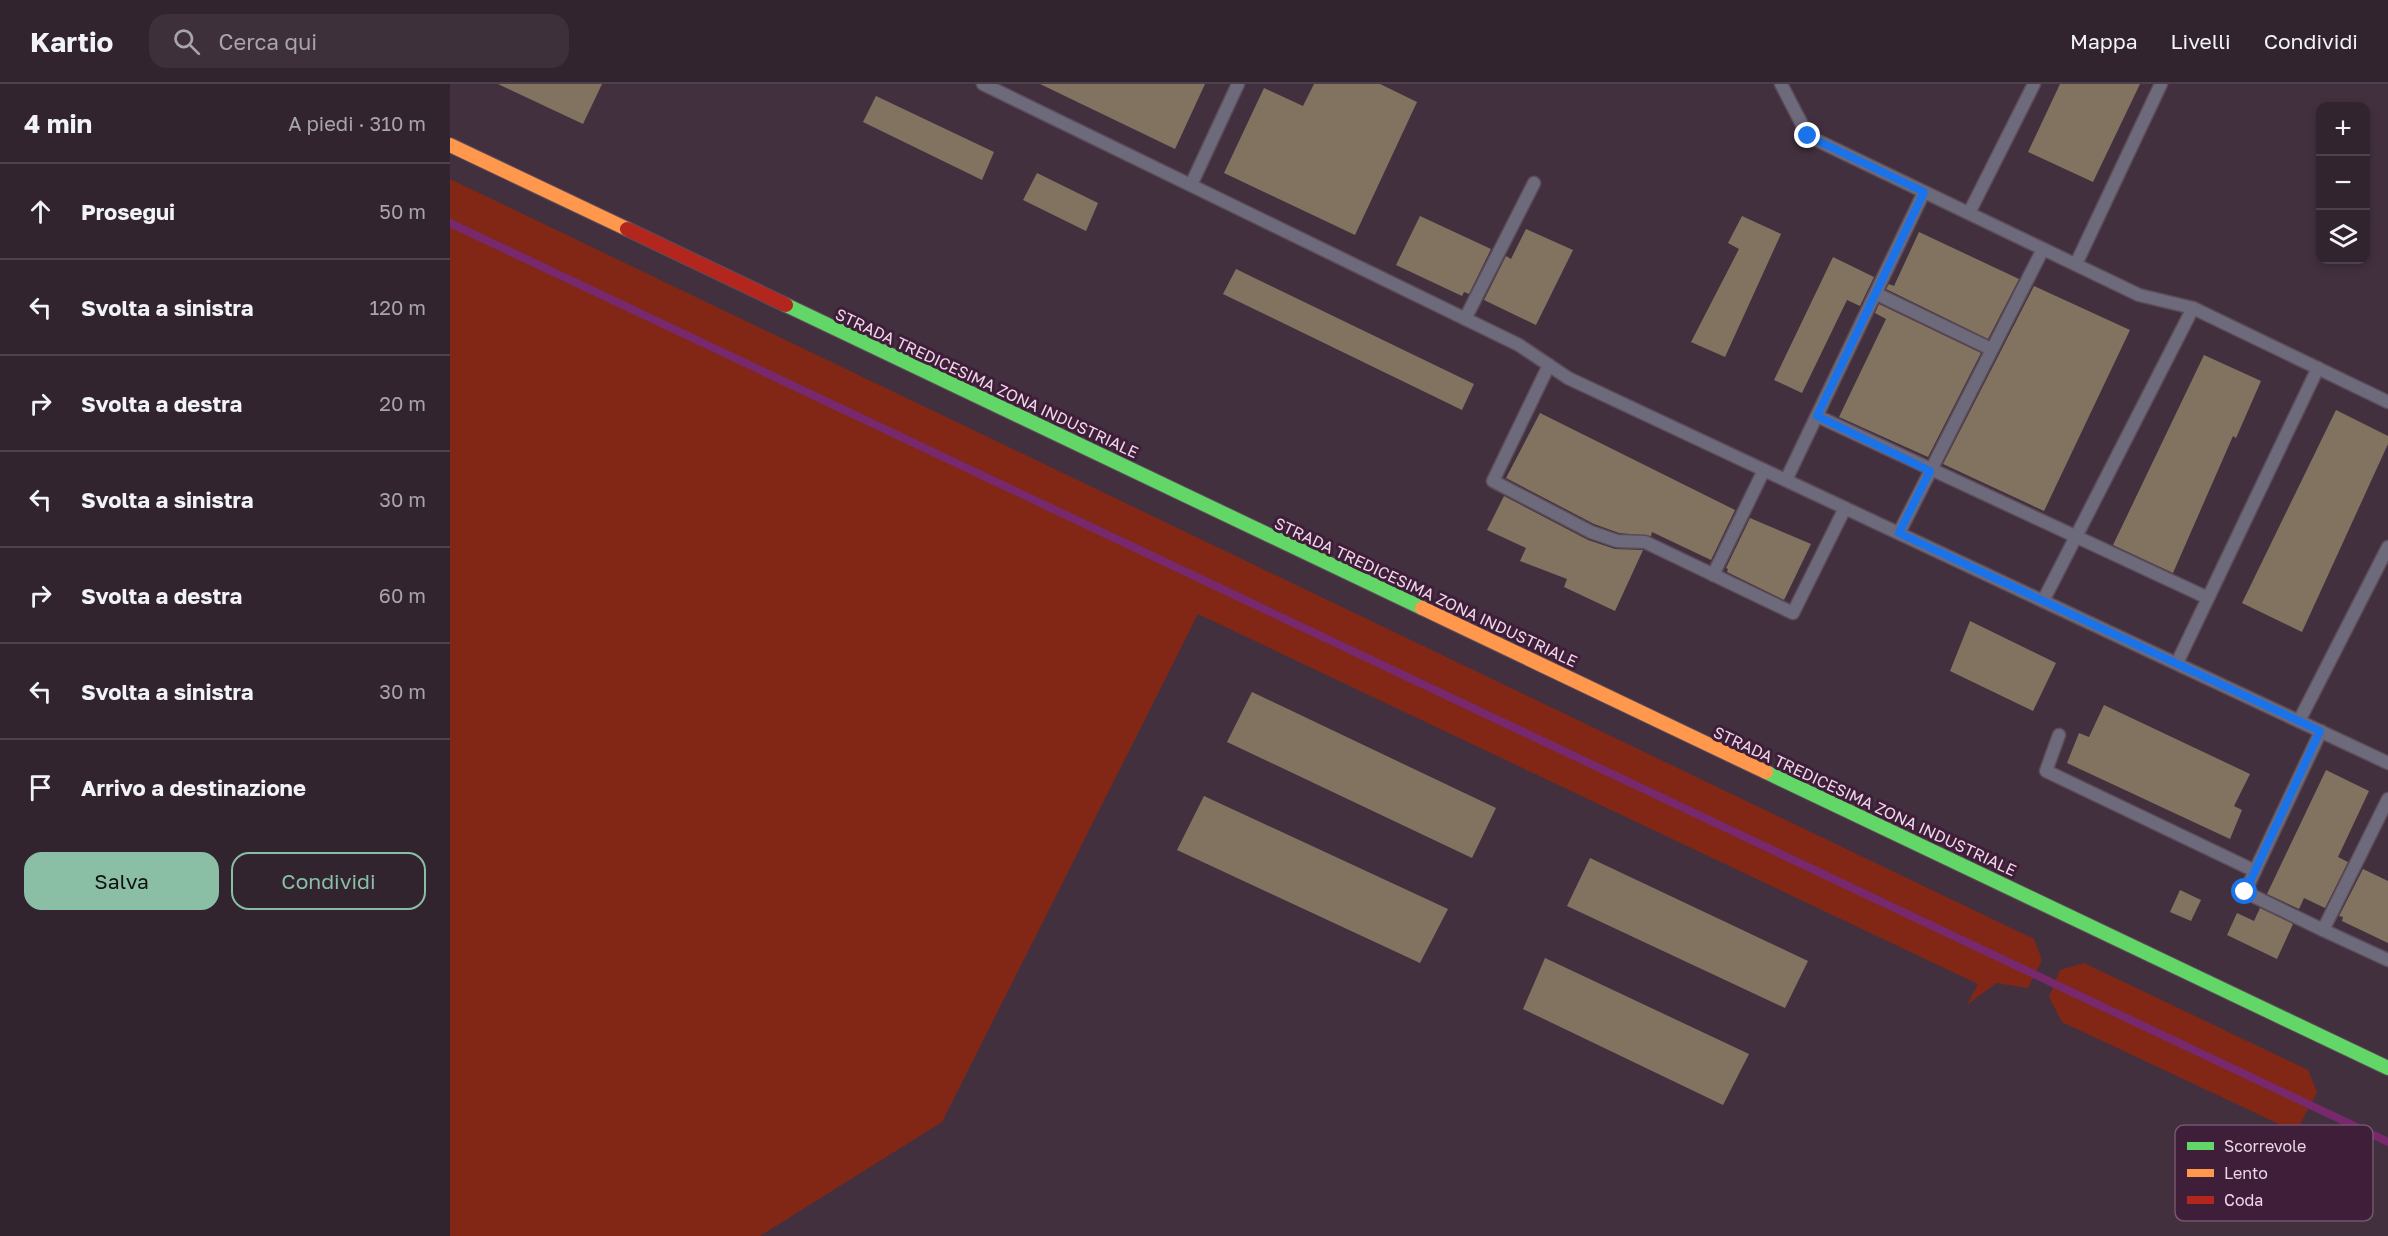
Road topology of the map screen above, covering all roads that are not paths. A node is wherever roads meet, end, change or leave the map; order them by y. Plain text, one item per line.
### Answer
1 (983, 84) edge
2 (1238, 84) edge
3 (1780, 84) edge
4 (2034, 84) edge
5 (2162, 84) edge
6 (450, 146) edge
7 (1534, 183) dead end
8 (1191, 185) junction
9 (1924, 192) junction
10 (1969, 213) junction
11 (2043, 249) junction
12 (2076, 264) junction
13 (1877, 294) junction
14 (2193, 308) junction
15 (1466, 319) junction
16 (1990, 350) junction
17 (1549, 365) junction
18 (2318, 368) junction
19 (2388, 402) edge
20 (1817, 416) junction
21 (1764, 470) junction
22 (1930, 471) junction
23 (1786, 480) junction
24 (1845, 508) junction
25 (1899, 533) junction
26 (2076, 537) junction
27 (2388, 547) edge
28 (1713, 575) junction
29 (2208, 598) junction
30 (2043, 601) junction
31 (2176, 663) junction
32 (2299, 721) junction
33 (2320, 731) junction
34 (2059, 735) dead end
35 (2357, 748) junction
36 (2388, 752) edge
37 (2388, 763) edge
38 (2388, 799) edge
39 (2255, 871) junction
40 (2323, 930) junction
41 (2388, 960) edge
42 (2388, 1068) edge

1 - 8 lane
2 - 8 lane
3 - 9 lane
4 - 10 lane
5 - 12 lane
6 - 42 street, STRADA TREDICESIMA ZONA INDUSTRIALE
7 - 15 lane
8 - 15 lane
9 - 10 lane
9 - 13 lane
10 - 11 lane
11 - 12 lane
11 - 16 lane
12 - 14 lane
13 - 16 lane
13 - 20 lane
14 - 18 lane
14 - 26 lane
15 - 17 lane
16 - 22 lane
17 - 21 lane
17 - 28 lane
18 - 19 lane
18 - 29 lane
20 - 22 lane
20 - 23 lane
21 - 23 lane
21 - 28 lane
22 - 25 lane
22 - 26 lane
23 - 24 lane
24 - 25 lane
24 - 28 lane
25 - 30 lane
26 - 29 lane
26 - 30 lane
27 - 32 lane
29 - 31 lane
30 - 31 lane
31 - 32 lane
32 - 33 lane
33 - 35 lane
33 - 39 lane
34 - 39 lane
35 - 36 lane
35 - 37 lane
38 - 40 lane
39 - 40 lane
40 - 41 lane

